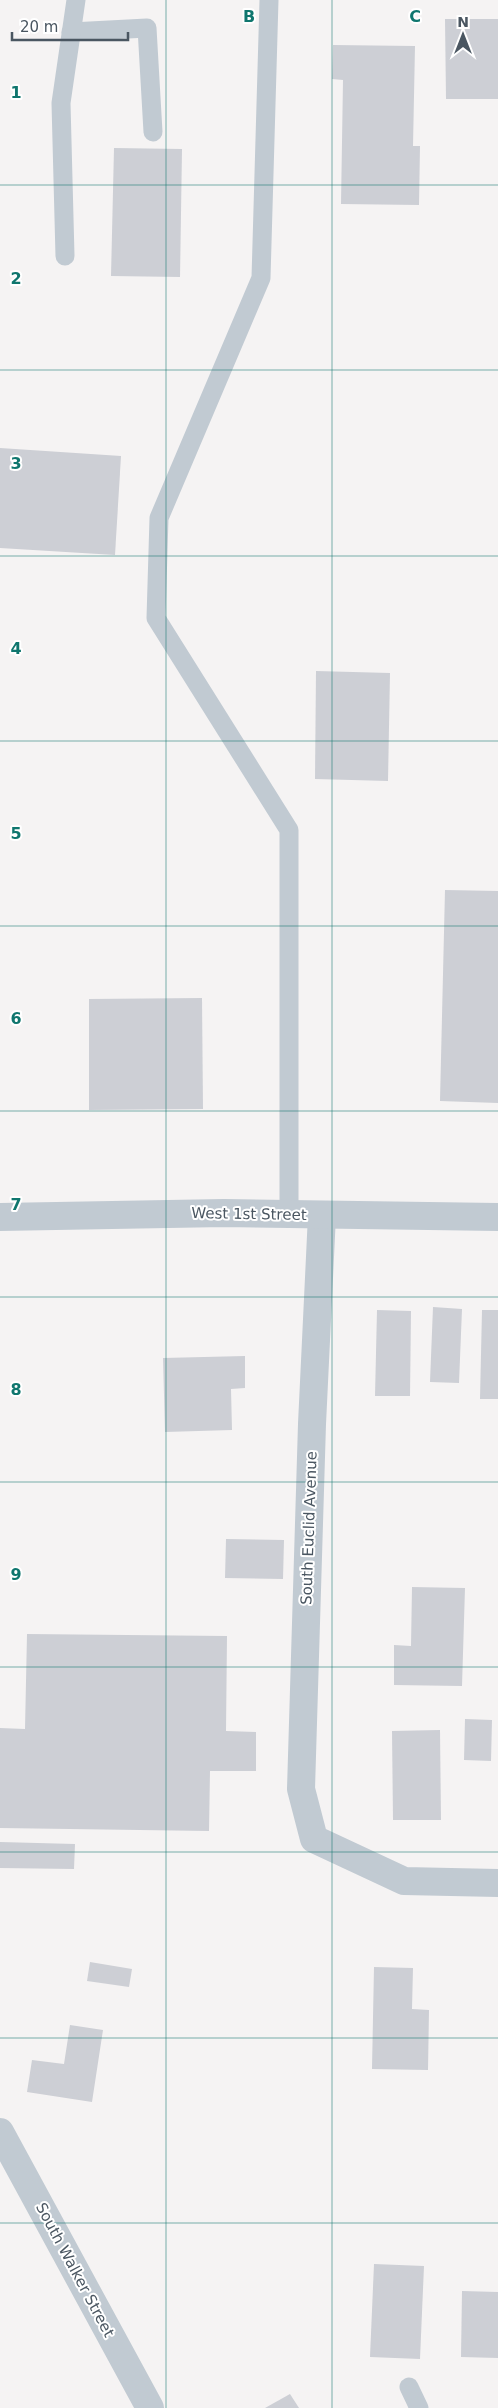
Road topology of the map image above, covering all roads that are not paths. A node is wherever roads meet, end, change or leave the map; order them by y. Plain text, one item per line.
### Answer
1 (76, 0) edge
2 (269, 0) edge
3 (71, 32) junction
4 (153, 132) dead end
5 (65, 256) dead end
6 (289, 1214) junction
7 (322, 1215) junction
8 (0, 1217) edge
9 (498, 1217) edge
10 (498, 1883) edge
11 (0, 2132) edge
12 (409, 2386) dead end
13 (150, 2408) edge
14 (419, 2408) edge

1 - 3 lane
2 - 6 lane
3 - 4 lane
3 - 5 lane
6 - 7 street, West 1st Street
6 - 8 street, West 1st Street
7 - 9 street, West 1st Street
7 - 10 street, South Euclid Avenue
11 - 13 street, South Walker Street
12 - 14 lane

